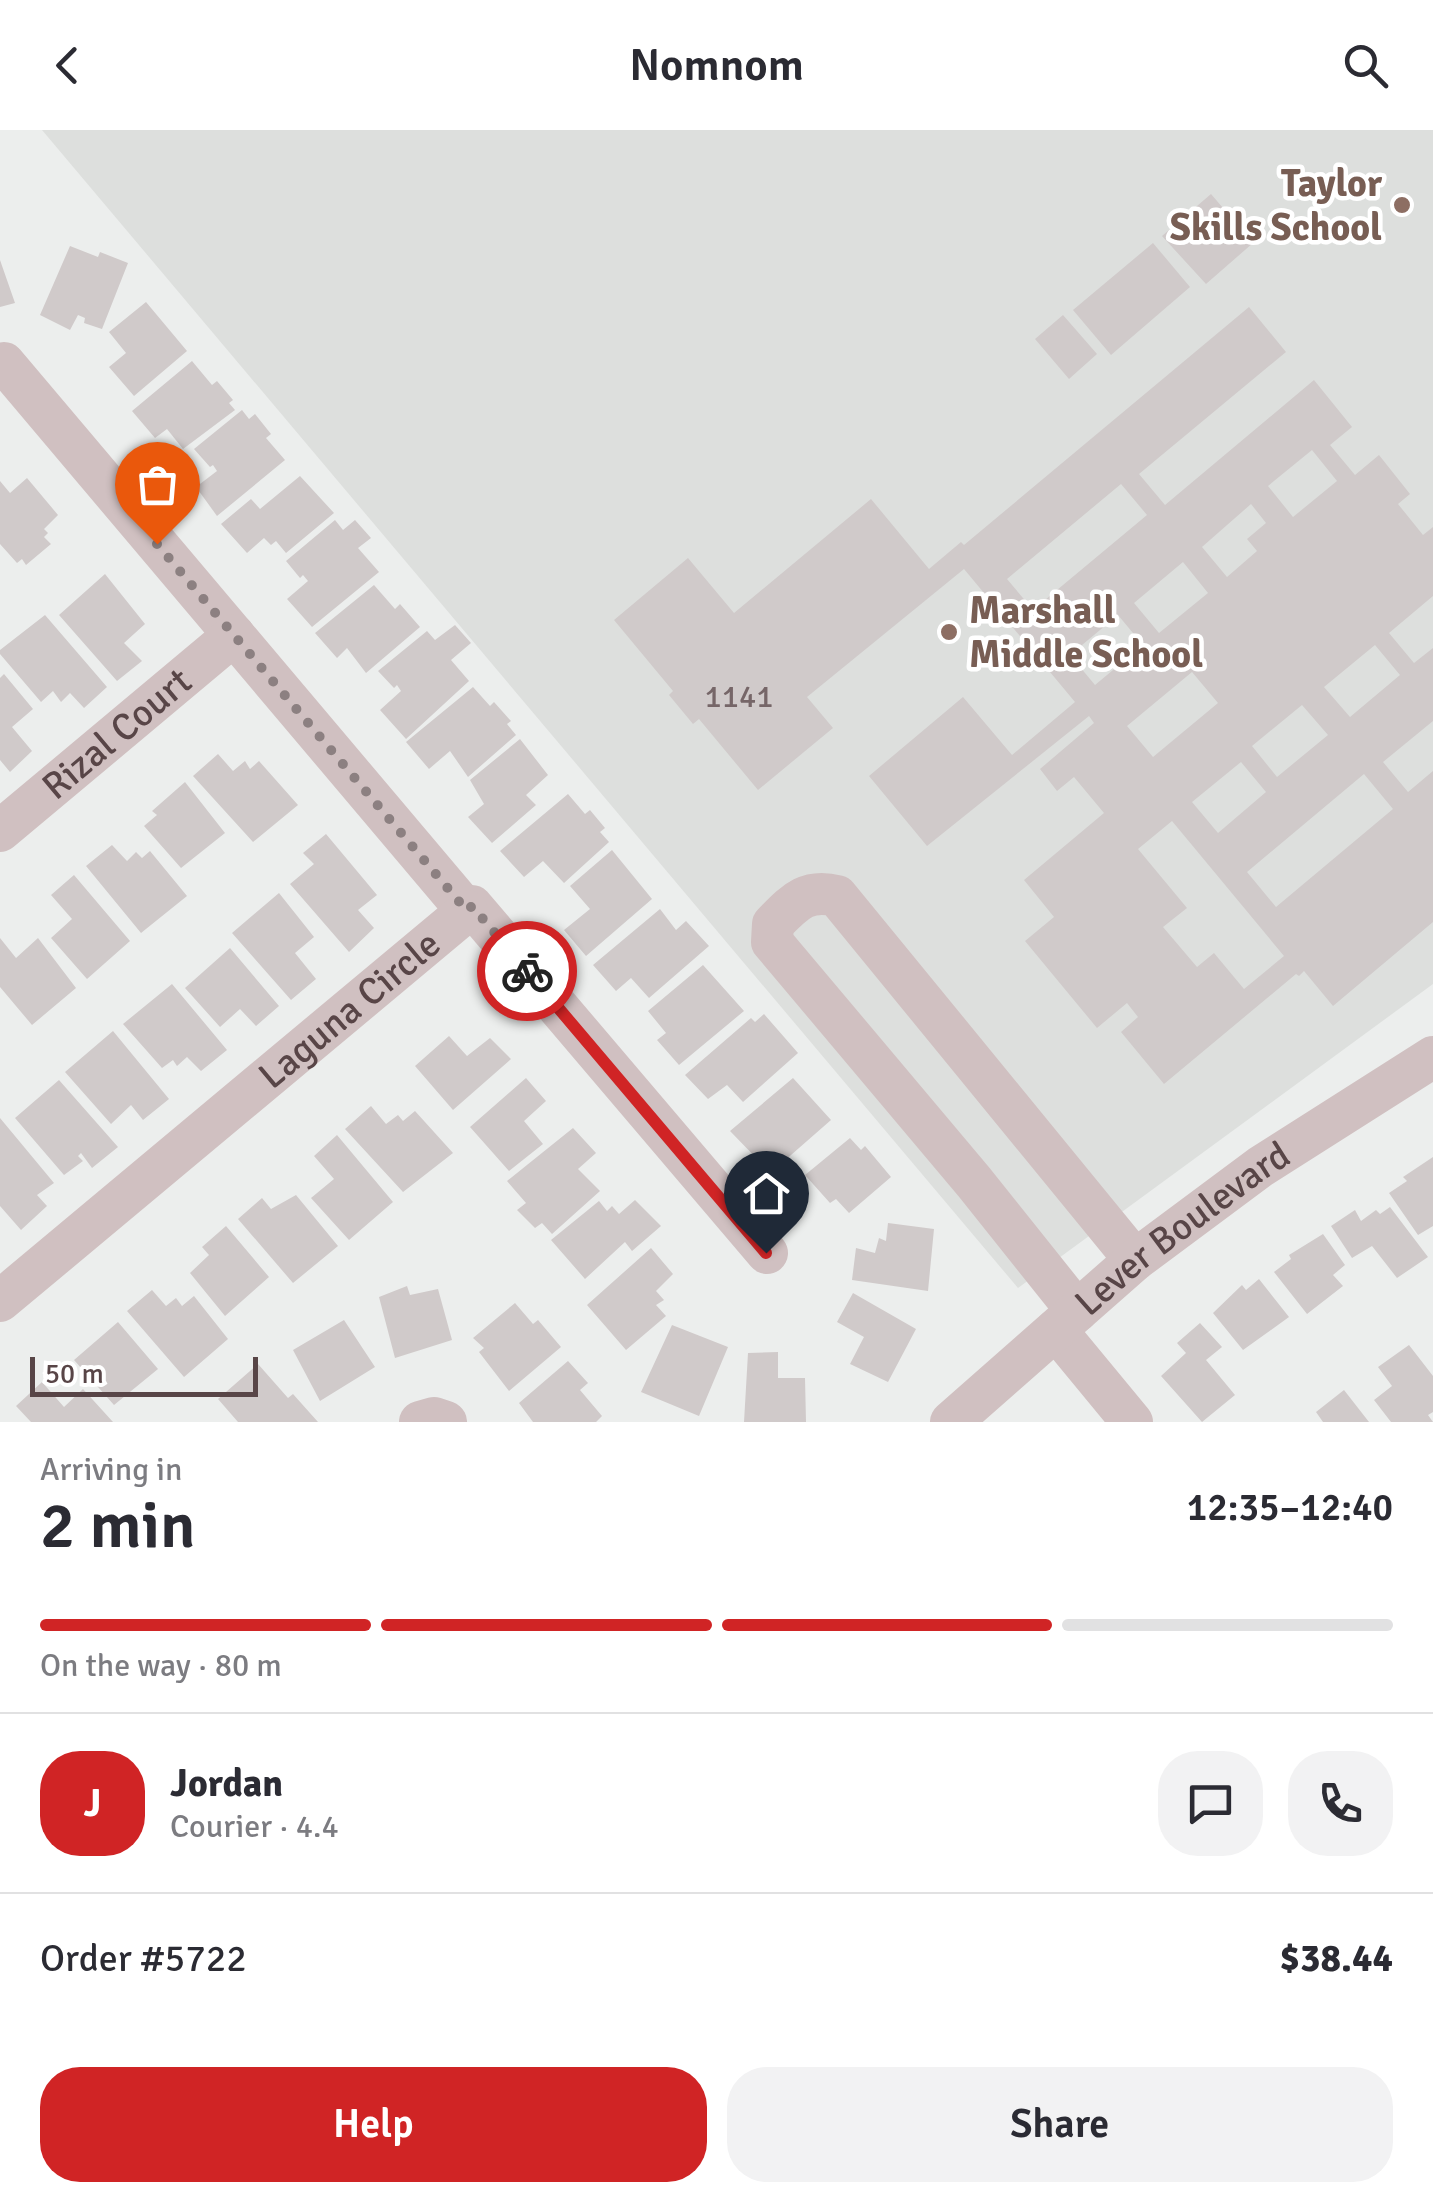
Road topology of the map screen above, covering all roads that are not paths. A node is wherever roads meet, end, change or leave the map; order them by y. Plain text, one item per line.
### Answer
1 (0, 367) edge
2 (234, 635) junction
3 (0, 831) edge
4 (467, 911) junction
5 (1433, 1056) edge
6 (766, 1253) dead end
7 (1135, 1260) junction
8 (0, 1301) edge
9 (1066, 1321) junction
10 (420, 1422) edge
11 (446, 1422) edge
12 (950, 1422) edge
13 (1132, 1422) edge

1 - 2 street, Laguna Circle
2 - 3 street, Rizal Court
2 - 4 street, Laguna Circle
4 - 6 street
4 - 8 street, Laguna Circle
5 - 7 street, Lever Boulevard
7 - 9 street, Lever Boulevard
7 - 9 street
9 - 12 street, Lever Boulevard
9 - 13 street
10 - 11 street

